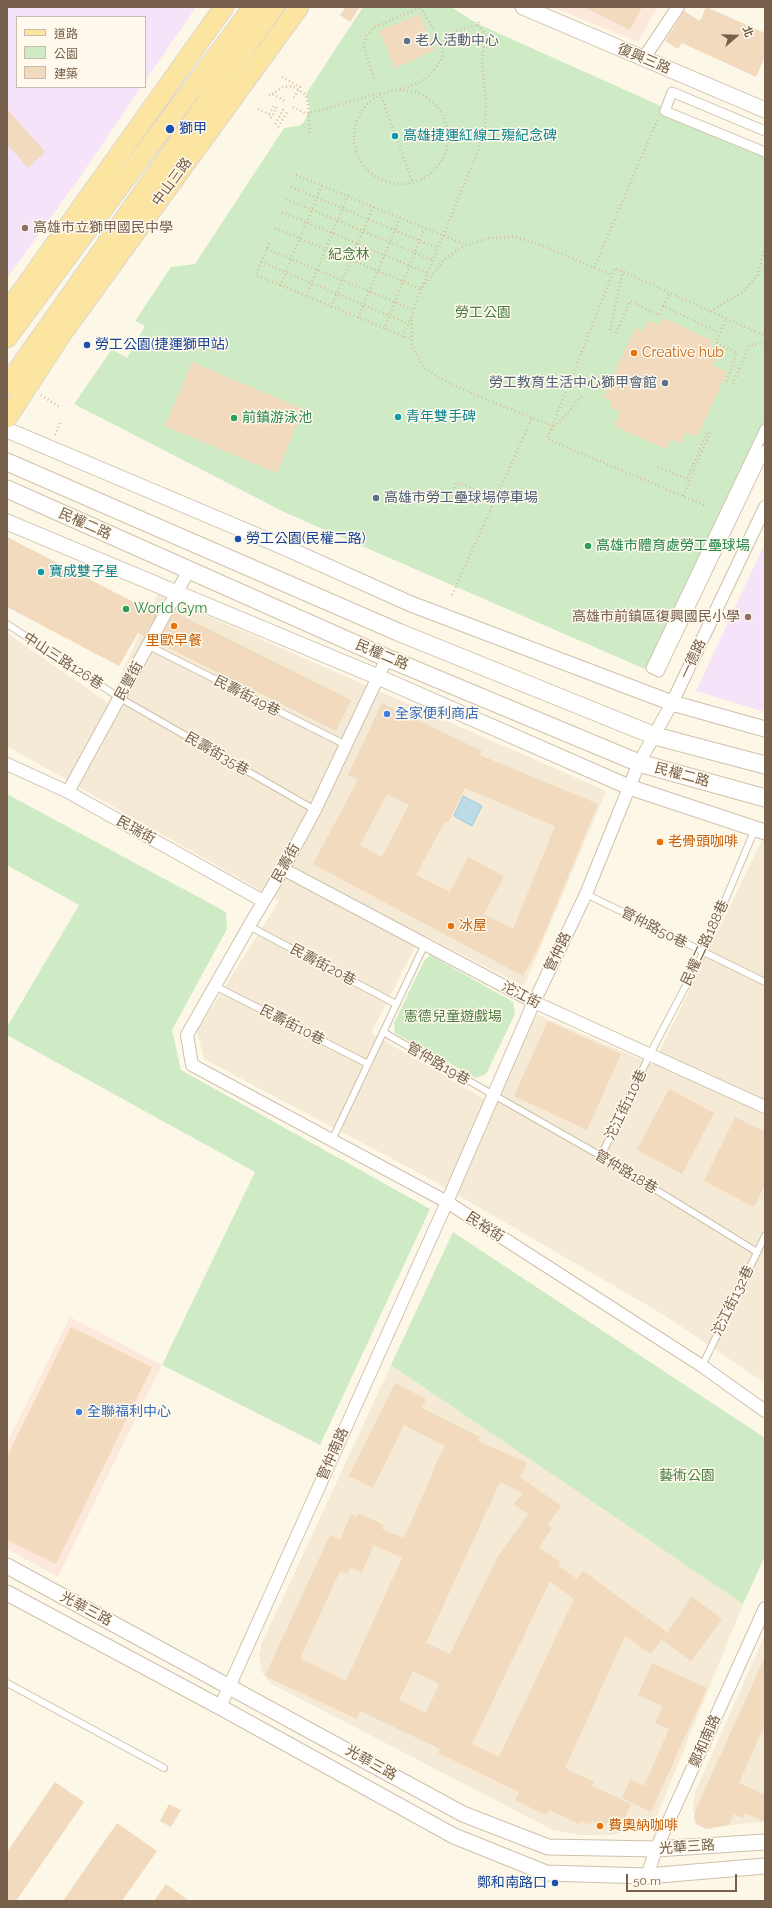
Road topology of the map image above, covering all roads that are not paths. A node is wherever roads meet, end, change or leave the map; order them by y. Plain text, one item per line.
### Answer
1 (224, 7) edge
2 (253, 7) edge
3 (274, 7) edge
4 (299, 7) edge
5 (523, 7) edge
6 (678, 7) edge
7 (644, 58) junction
8 (765, 110) edge
9 (765, 131) edge
10 (765, 152) edge
11 (7, 312) edge
12 (7, 338) edge
13 (7, 385) edge
14 (7, 418) edge
15 (765, 429) edge
16 (7, 430) edge
17 (765, 450) edge
18 (7, 462) edge
19 (7, 489) edge
20 (765, 507) edge
21 (7, 522) edge
22 (189, 570) junction
23 (175, 594) junction
24 (7, 624) edge
25 (148, 646) junction
26 (387, 658) junction
27 (378, 677) junction
28 (120, 698) junction
29 (672, 703) junction
30 (765, 730) edge
31 (655, 736) junction
32 (346, 745) junction
33 (639, 763) junction
34 (7, 764) edge
35 (765, 766) edge
36 (629, 787) junction
37 (68, 792) junction
38 (765, 798) edge
39 (315, 810) junction
40 (760, 830) edge
41 (283, 869) junction
42 (586, 894) junction
43 (263, 901) junction
44 (249, 926) junction
45 (425, 944) junction
46 (703, 953) junction
47 (765, 982) edge
48 (215, 986) junction
49 (534, 1002) junction
50 (396, 1004) junction
51 (383, 1032) junction
52 (650, 1054) junction
53 (368, 1064) junction
54 (192, 1065) joint
55 (493, 1096) junction
56 (765, 1107) edge
57 (332, 1140) junction
58 (601, 1156) junction
59 (447, 1202) junction
60 (765, 1236) edge
61 (757, 1252) junction
62 (702, 1366) junction
63 (764, 1408) edge
64 (7, 1566) edge
65 (7, 1593) edge
66 (765, 1608) edge
67 (7, 1683) edge
68 (229, 1686) junction
69 (220, 1706) junction
70 (164, 1768) dead end
71 (765, 1842) edge
72 (656, 1849) junction
73 (765, 1866) edge
74 (647, 1876) junction

1 - 11 main road
2 - 12 main road
3 - 13 main road, 中山三路
4 - 14 main road, 中山三路
5 - 7 street, 復興三路
6 - 7 street
7 - 8 street, 復興三路
9 - 10 street
15 - 17 street
16 - 29 street
18 - 31 main road, 民權二路
19 - 22 main road, 民權二路
20 - 29 street, 一德路
21 - 23 street, 民權二路
22 - 23 street, 民豐街
22 - 26 main road, 民權二路
23 - 25 street, 民豐街
23 - 27 street, 民權二路
24 - 28 lane, 中山三路126巷
25 - 28 street, 民豐街
25 - 32 lane, 民壽街49巷
26 - 27 street, 民壽街
26 - 33 main road, 民權二路
27 - 32 street, 民壽街
27 - 36 street, 民權二路
28 - 37 street, 民豐街
28 - 39 lane, 民壽街35巷
29 - 30 street
29 - 31 street, 管仲路
31 - 33 street, 管仲路
31 - 35 main road, 民權二路
32 - 39 street, 民壽街
33 - 36 street, 管仲路
33 - 38 main road, 民權二路
34 - 37 street, 民瑞街
36 - 40 street, 民權二路
36 - 42 street, 管仲路
37 - 43 street, 民瑞街
39 - 41 street, 民壽街
40 - 46 lane, 民權二路188巷
41 - 43 street, 民壽街
41 - 45 street, 沱江街
42 - 46 lane, 管仲路50巷
42 - 49 street, 管仲路
43 - 44 street, 民壽街
44 - 48 street, 民壽街
44 - 50 lane, 民壽街20巷
45 - 49 street, 沱江街
45 - 50 lane
46 - 47 lane, 管仲路50巷
46 - 52 lane, 民權二路188巷
48 - 53 lane, 民壽街10巷
48 - 54 street, 民壽街
49 - 52 street, 沱江街
49 - 55 street, 管仲路
50 - 51 lane
51 - 53 lane
51 - 55 lane, 管仲路19巷
52 - 56 street, 沱江街
52 - 58 lane, 沱江街110巷
53 - 57 lane
54 - 57 street, 民裕街
55 - 58 lane, 管仲路18巷
55 - 59 street, 管仲路
57 - 59 street, 民裕街
58 - 61 lane, 管仲路18巷
59 - 62 street, 民裕街
59 - 68 street, 管仲南路
60 - 61 lane, 沱江街132巷
61 - 62 lane, 沱江街132巷
62 - 63 street, 民裕街
64 - 68 street, 光華三路
65 - 69 street, 光華三路
66 - 72 street, 鄭和南路
67 - 70 lane
68 - 69 street, 管仲南路
68 - 72 street, 光華三路
69 - 74 street, 光華三路
71 - 72 street, 光華三路
72 - 74 street, 鄭和南路
73 - 74 street, 光華三路

